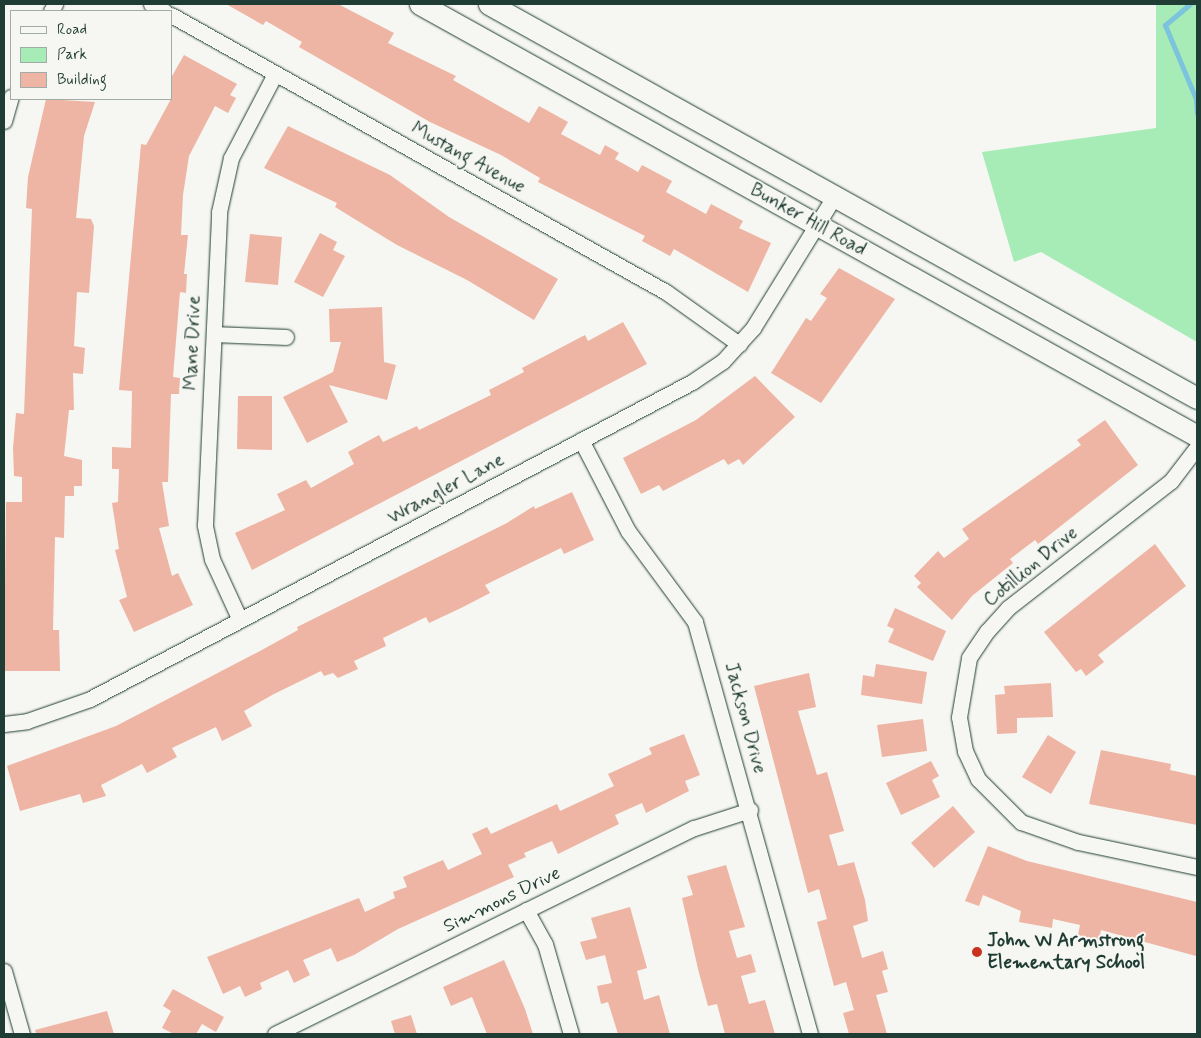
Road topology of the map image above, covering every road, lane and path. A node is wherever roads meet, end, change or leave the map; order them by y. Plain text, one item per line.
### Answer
1 (151, 4) edge
2 (420, 4) edge
3 (489, 4) edge
4 (162, 10) edge
5 (172, 16) edge
6 (275, 74) junction
7 (10, 100) edge
8 (4, 121) edge
9 (834, 197) junction
10 (817, 225) junction
11 (214, 334) junction
12 (286, 337) dead end
13 (739, 344) junction
14 (1197, 398) edge
15 (1197, 436) edge
16 (581, 440) junction
17 (1197, 447) edge
18 (240, 620) junction
19 (4, 724) edge
20 (750, 810) junction
21 (1197, 868) edge
22 (526, 910) junction
23 (4, 971) edge
24 (22, 1034) edge
25 (274, 1034) edge
26 (571, 1034) edge
27 (810, 1034) edge

1 - 4 street
2 - 10 main road, Bunker Hill Road
3 - 9 main road, Bunker Hill Road
5 - 6 street, Mustang Avenue
6 - 11 street, Mane Drive
6 - 13 street, Mustang Avenue
7 - 8 street
9 - 10 street, Wrangler Lane
9 - 14 main road, Bunker Hill Road
10 - 13 street, Wrangler Lane
10 - 15 main road, Bunker Hill Road
11 - 12 street
11 - 18 street, Mane Drive
13 - 16 street, Wrangler Lane
16 - 18 street, Wrangler Lane
16 - 20 street, Jackson Drive
17 - 21 street, Cotillion Drive
18 - 19 street, Wrangler Lane
20 - 22 street, Simmons Drive
20 - 27 street, Jackson Drive
22 - 25 street, Simmons Drive
22 - 26 street
23 - 24 street

